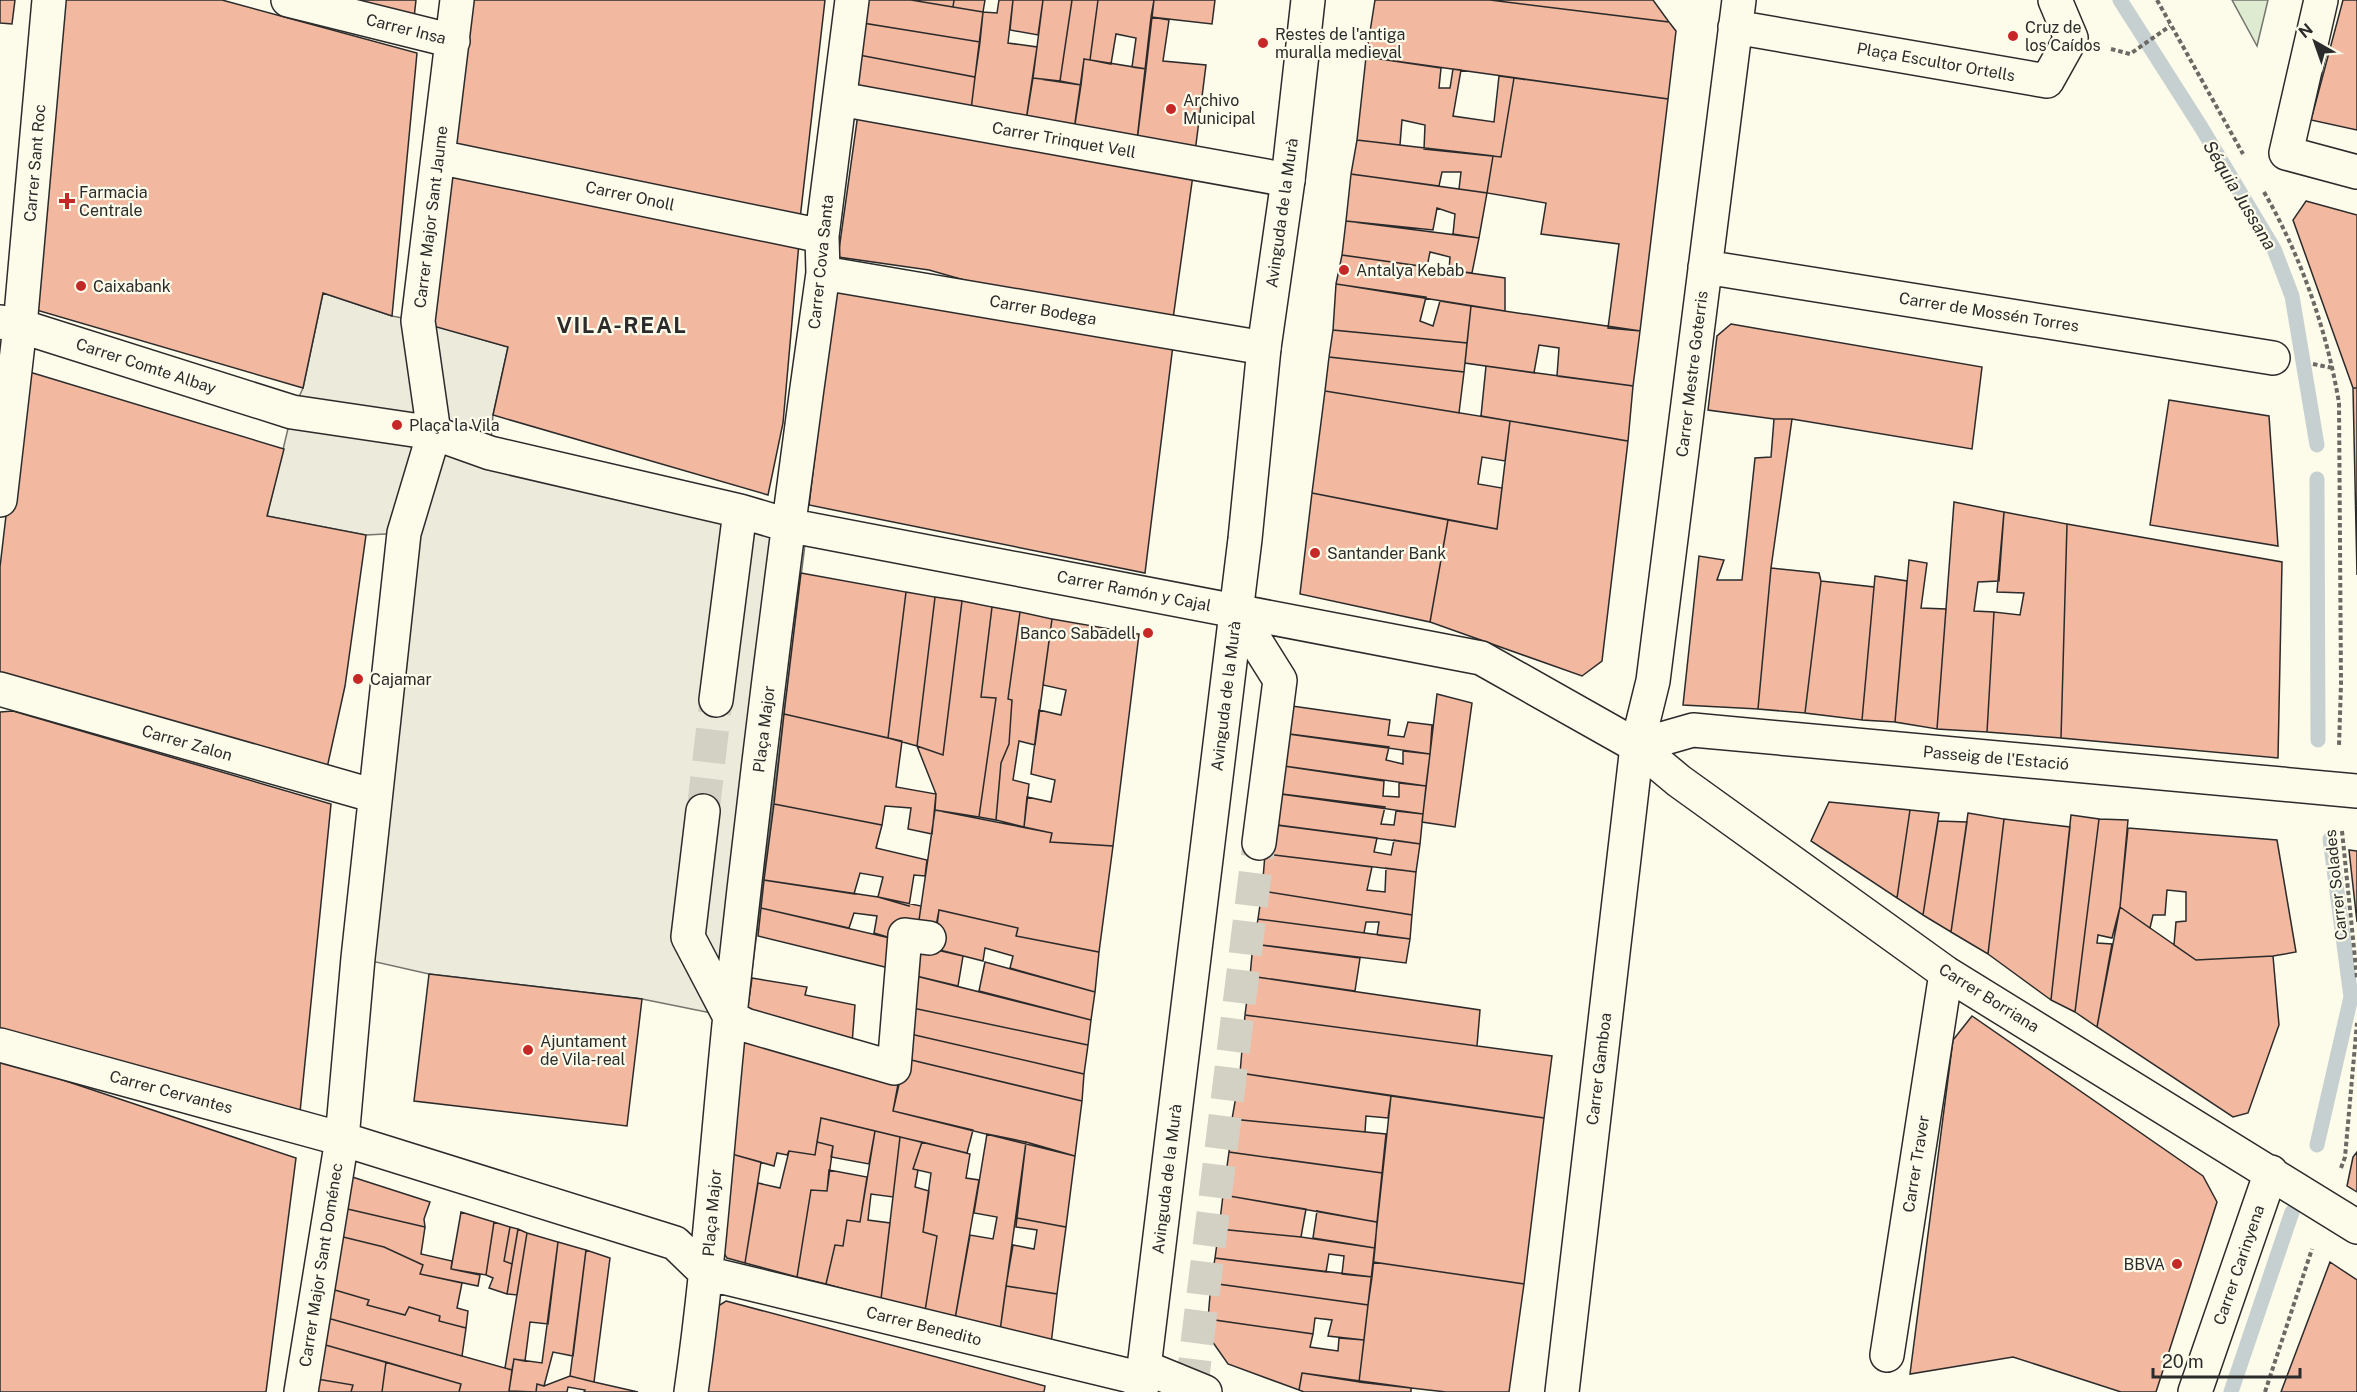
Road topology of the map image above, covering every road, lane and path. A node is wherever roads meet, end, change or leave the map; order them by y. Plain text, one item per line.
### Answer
1 (50, 0) edge
2 (288, 0) edge
3 (457, 0) edge
4 (852, 0) edge
5 (1308, 0) edge
6 (2055, 0) edge
7 (2321, 0) edge
8 (1737, 14) edge
9 (2170, 26) dead end
10 (453, 41) junction
11 (2130, 54) dead end
12 (840, 99) junction
13 (438, 157) junction
14 (2357, 172) edge
15 (1288, 180) junction
16 (822, 236) junction
17 (1705, 267) junction
18 (823, 273) junction
19 (10, 324) edge
20 (1264, 348) junction
21 (2273, 358) dead end
22 (434, 434) junction
23 (0, 500) edge
24 (740, 511) junction
25 (787, 525) junction
26 (1236, 610) junction
27 (0, 689) edge
28 (716, 700) tunnel mouth
29 (1637, 746) junction
30 (2347, 790) edge
31 (375, 796) junction
32 (704, 811) tunnel mouth
33 (1259, 843) tunnel mouth
34 (929, 938) dead end
35 (1946, 973) junction
36 (2357, 978) edge
37 (730, 1017) junction
38 (2357, 1023) edge
39 (0, 1045) edge
40 (342, 1139) junction
41 (2271, 1172) junction
42 (2326, 1209) junction
43 (2357, 1227) edge
44 (706, 1273) junction
45 (1887, 1354) dead end
46 (1143, 1380) edge
47 (301, 1392) edge
48 (691, 1392) edge
49 (1205, 1392) edge
50 (1562, 1392) edge
51 (2195, 1392) edge
52 (2265, 1392) edge

1 - 19 street, Carrer Sant Roc
2 - 10 street, Carrer Insa
3 - 10 street, Carrer Major Sant Jaume
4 - 12 street, Carrer Cova Santa
5 - 15 street, Avinguda de la Murà
6 - 8 street, Plaça Escultor Ortells
7 - 14 street
8 - 17 street, Carrer Mestre Goterris
9 - 11 path
10 - 13 street, Carrer Major Sant Jaume
12 - 15 street, Carrer Trinquet Vell
12 - 16 street, Carrer Cova Santa
13 - 16 street, Carrer Onoll
13 - 22 street, Carrer Major Sant Jaume
15 - 20 street, Avinguda de la Murà
16 - 18 street, Carrer Cova Santa
17 - 21 street, Carrer de Mossén Torres
17 - 29 street, Carrer Mestre Goterris
18 - 20 street, Carrer Bodega
18 - 25 street, Carrer Cova Santa
19 - 22 street, Carrer Comte Albay
19 - 23 street, Carrer Sant Roc
20 - 26 street, Avinguda de la Murà
22 - 24 street
22 - 31 street
24 - 25 street
24 - 28 street
25 - 26 street, Carrer Ramón y Cajal
25 - 37 street, Plaça Major
26 - 29 street, Carrer Ramón y Cajal
26 - 33 street
26 - 46 street, Avinguda de la Murà
27 - 31 street, Carrer Zalon
29 - 30 street, Passeig de l'Estació
29 - 35 street, Carrer Borriana
29 - 50 street, Carrer Gamboa
30 - 36 path, Carrer Solades
31 - 40 street
32 - 37 street
34 - 37 street
35 - 41 street, Carrer Borriana
35 - 45 street, Carrer Traver
37 - 44 street, Plaça Major
38 - 42 path
39 - 40 street, Carrer Cervantes
40 - 44 street, Plaça Major
40 - 47 street, Carrer Major Sant Doménec
41 - 42 street, Carrer Borriana
41 - 51 street, Carrer Carinyena
42 - 43 street, Carrer Borriana
42 - 52 path
44 - 46 street, Carrer Benedito
44 - 48 street
46 - 49 street, Carrer Benedito

